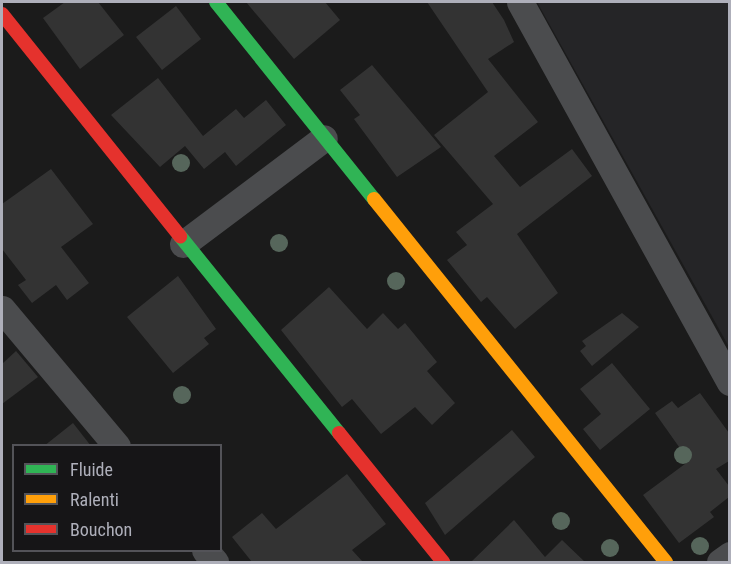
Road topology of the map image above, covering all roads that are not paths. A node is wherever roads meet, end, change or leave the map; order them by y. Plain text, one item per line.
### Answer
1 (216, 2) edge
2 (520, 2) edge
3 (2, 14) edge
4 (324, 138) junction
5 (183, 244) junction
6 (2, 309) edge
7 (729, 382) edge
8 (115, 444) edge
9 (729, 555) edge
10 (442, 562) edge
11 (666, 562) edge
12 (720, 562) edge

1 - 4 street
2 - 7 street
3 - 5 street
4 - 5 street
4 - 11 street
5 - 10 street
6 - 8 street
9 - 12 street

